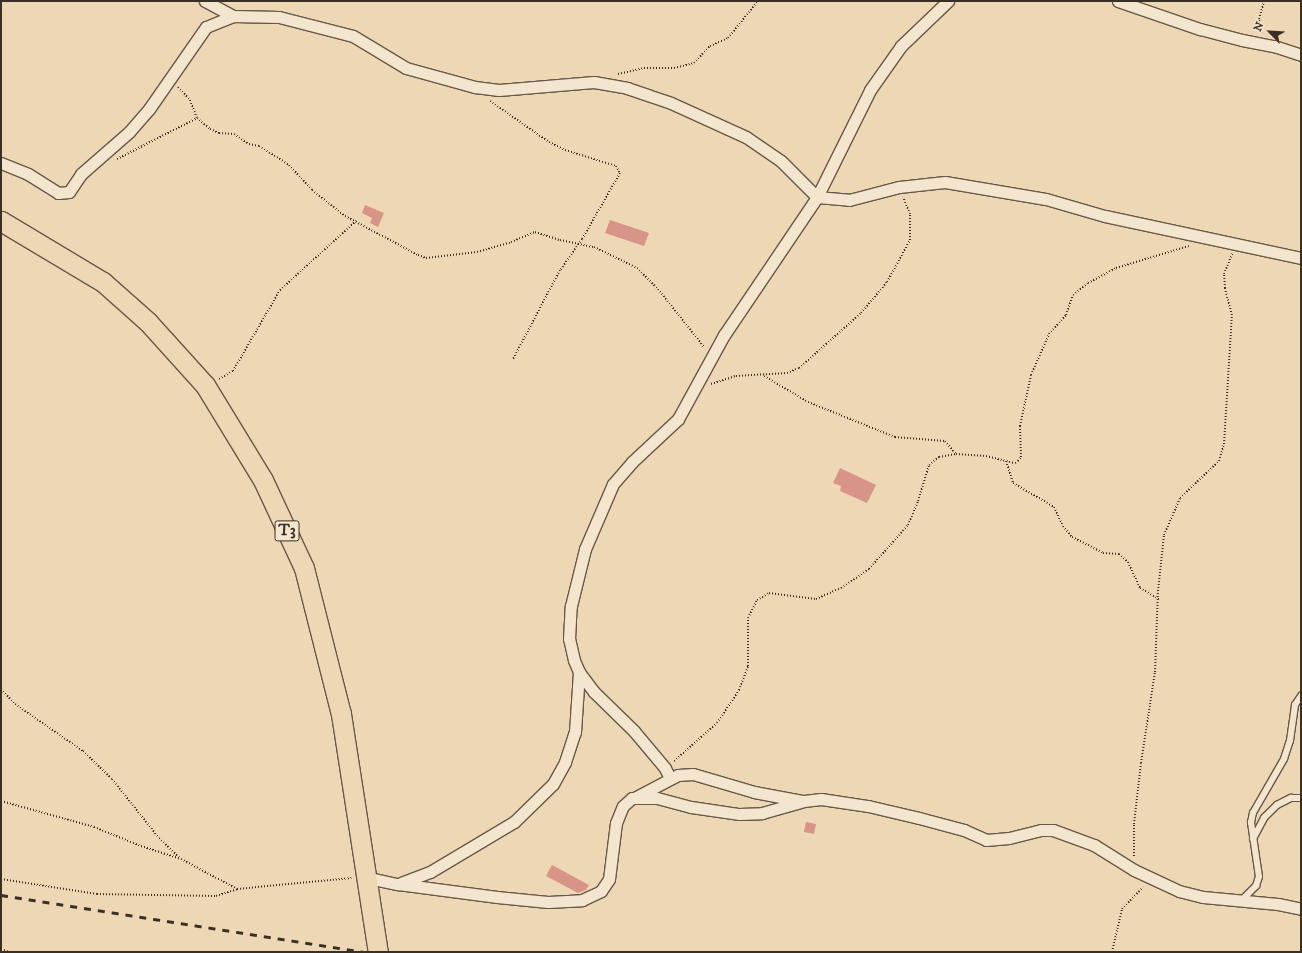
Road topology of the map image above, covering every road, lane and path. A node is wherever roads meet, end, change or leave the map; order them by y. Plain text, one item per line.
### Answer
1 (205, 1) edge
2 (758, 1) edge
3 (948, 1) edge
4 (1118, 1) edge
5 (1264, 1) edge
6 (1130, 3) edge
7 (233, 16) junction
8 (1267, 44) junction
9 (1301, 55) edge
10 (171, 76) junction
11 (594, 82) junction
12 (475, 87) junction
13 (197, 118) junction
14 (114, 161) dead end
15 (1, 163) edge
16 (899, 187) junction
17 (817, 197) junction
18 (356, 220) junction
19 (1, 221) edge
20 (1210, 240) junction
21 (579, 243) junction
22 (1239, 243) junction
23 (1301, 258) edge
24 (711, 356) junction
25 (513, 359) dead end
26 (762, 376) junction
27 (205, 386) junction
28 (693, 392) junction
29 (956, 454) junction
30 (1006, 461) junction
31 (1159, 599) junction
32 (579, 672) junction
33 (1, 689) edge
34 (1301, 696) edge
35 (665, 768) junction
36 (670, 778) junction
37 (632, 798) junction
38 (1301, 798) edge
39 (1, 801) edge
40 (804, 801) junction
41 (1253, 840) junction
42 (181, 859) junction
43 (1134, 870) junction
44 (364, 877) junction
45 (1152, 878) junction
46 (1, 879) edge
47 (398, 884) junction
48 (237, 889) junction
49 (1240, 902) junction
50 (1301, 909) edge
51 (1, 949) edge
52 (9, 952) edge
53 (378, 952) edge
54 (1112, 952) edge

1 - 7 street
2 - 11 path
3 - 17 street
4 - 6 street
5 - 8 path
6 - 8 street
7 - 10 street
7 - 12 street
8 - 9 street
10 - 13 path
10 - 15 street
11 - 12 street
11 - 17 street
12 - 21 path
13 - 14 path
13 - 18 path
16 - 17 street
16 - 20 street
16 - 26 path
17 - 24 street
18 - 21 path
18 - 27 path
19 - 27 highway, T3
20 - 22 street
20 - 30 path
21 - 24 path
21 - 25 path
22 - 23 street
22 - 31 path
24 - 28 street
26 - 28 path
26 - 29 path
27 - 44 highway, T3
28 - 32 street
29 - 30 path
29 - 35 path
30 - 31 path
31 - 43 path
32 - 35 street
32 - 47 street
33 - 42 path
34 - 41 lane
35 - 36 street
36 - 37 street
36 - 40 street
37 - 40 street
37 - 47 street
38 - 41 lane
39 - 42 path
40 - 43 street
41 - 49 lane
42 - 48 path
43 - 45 street
44 - 47 street
44 - 48 path
44 - 53 highway, T3
45 - 49 street
45 - 54 path
46 - 48 path
49 - 50 street
51 - 52 path

